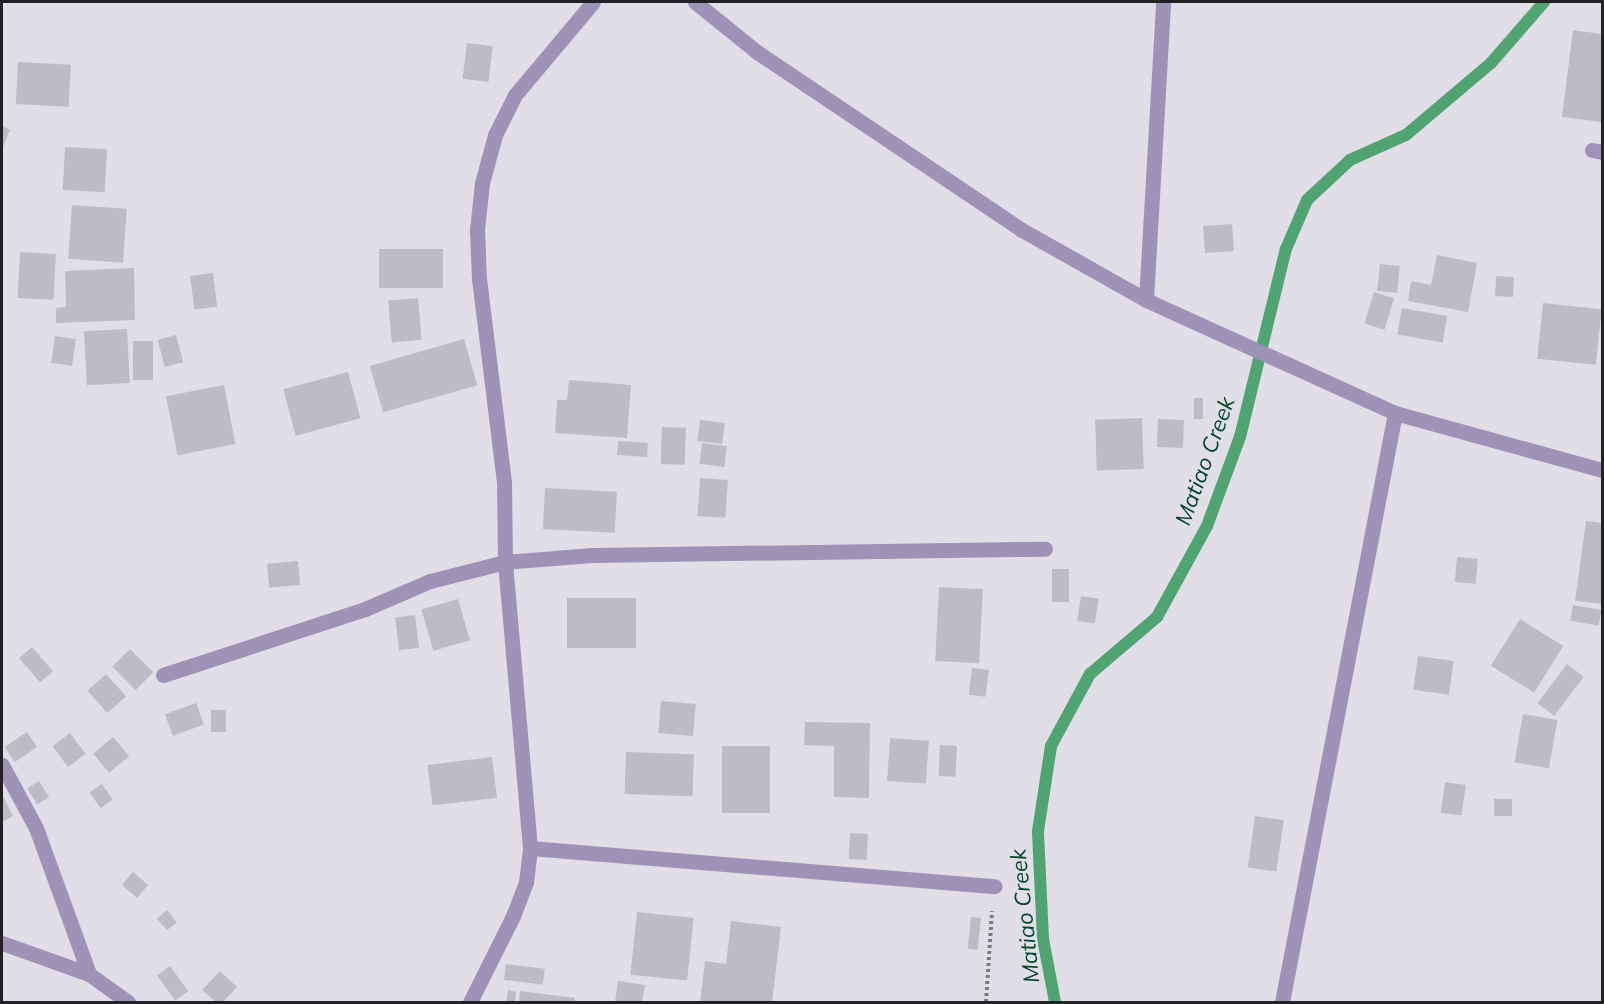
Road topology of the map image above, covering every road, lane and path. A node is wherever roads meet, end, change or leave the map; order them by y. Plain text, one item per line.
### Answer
1 (593, 2) edge
2 (694, 2) edge
3 (1162, 2) edge
4 (1146, 300) junction
5 (1395, 413) junction
6 (1602, 470) edge
7 (1045, 549) dead end
8 (506, 562) junction
9 (163, 675) dead end
10 (2, 765) edge
11 (530, 848) junction
12 (994, 886) joint
13 (2, 943) edge
14 (89, 974) junction
15 (128, 1002) edge
16 (470, 1002) edge
17 (986, 1002) edge
18 (1282, 1002) edge

1 - 8 street
2 - 4 street
3 - 4 street
4 - 5 street
5 - 6 street
5 - 18 street
7 - 8 street
8 - 9 street
8 - 11 street
10 - 14 street
11 - 12 street
11 - 16 street
12 - 17 path
13 - 14 street
14 - 15 street

